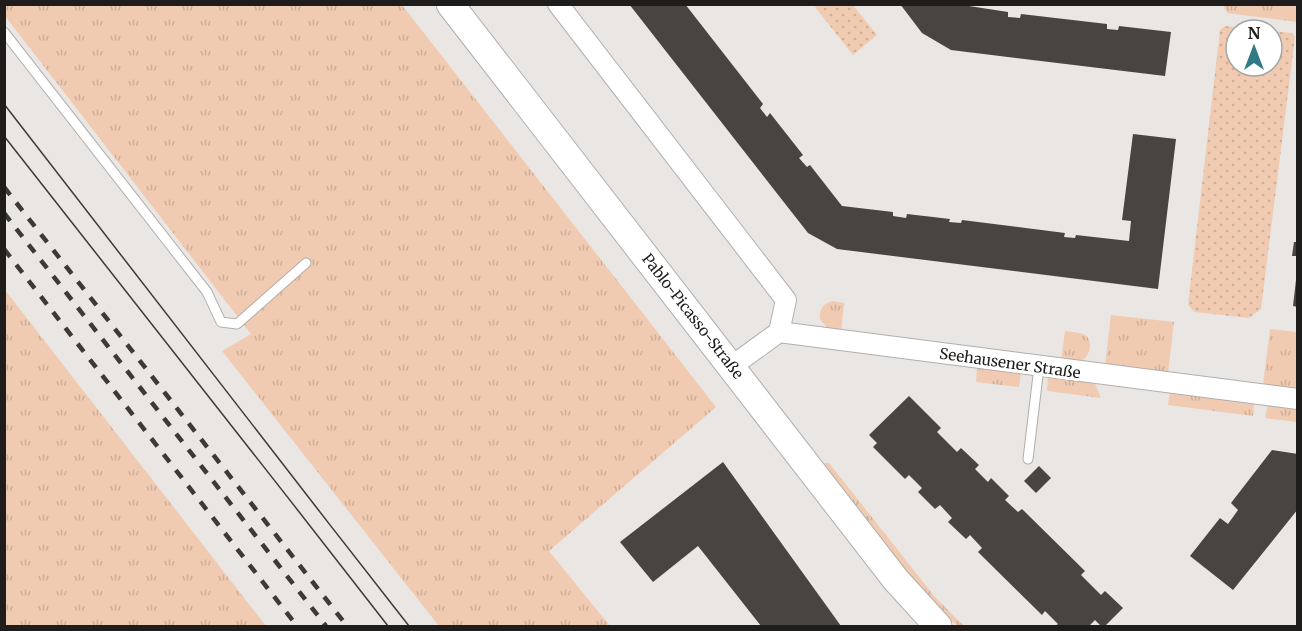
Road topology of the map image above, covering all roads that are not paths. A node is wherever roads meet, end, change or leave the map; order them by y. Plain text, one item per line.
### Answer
1 (450, 4) edge
2 (558, 4) edge
3 (4, 32) edge
4 (306, 263) dead end
5 (779, 332) junction
6 (732, 366) junction
7 (1038, 367) junction
8 (1298, 399) edge
9 (1028, 459) dead end
10 (938, 627) edge

1 - 6 main road, Pablo-Picasso-Straße
2 - 5 street
3 - 4 lane
5 - 6 street
5 - 7 street, Seehausener Straße
6 - 10 main road, Pablo-Picasso-Straße
7 - 8 street, Seehausener Straße
7 - 9 lane

